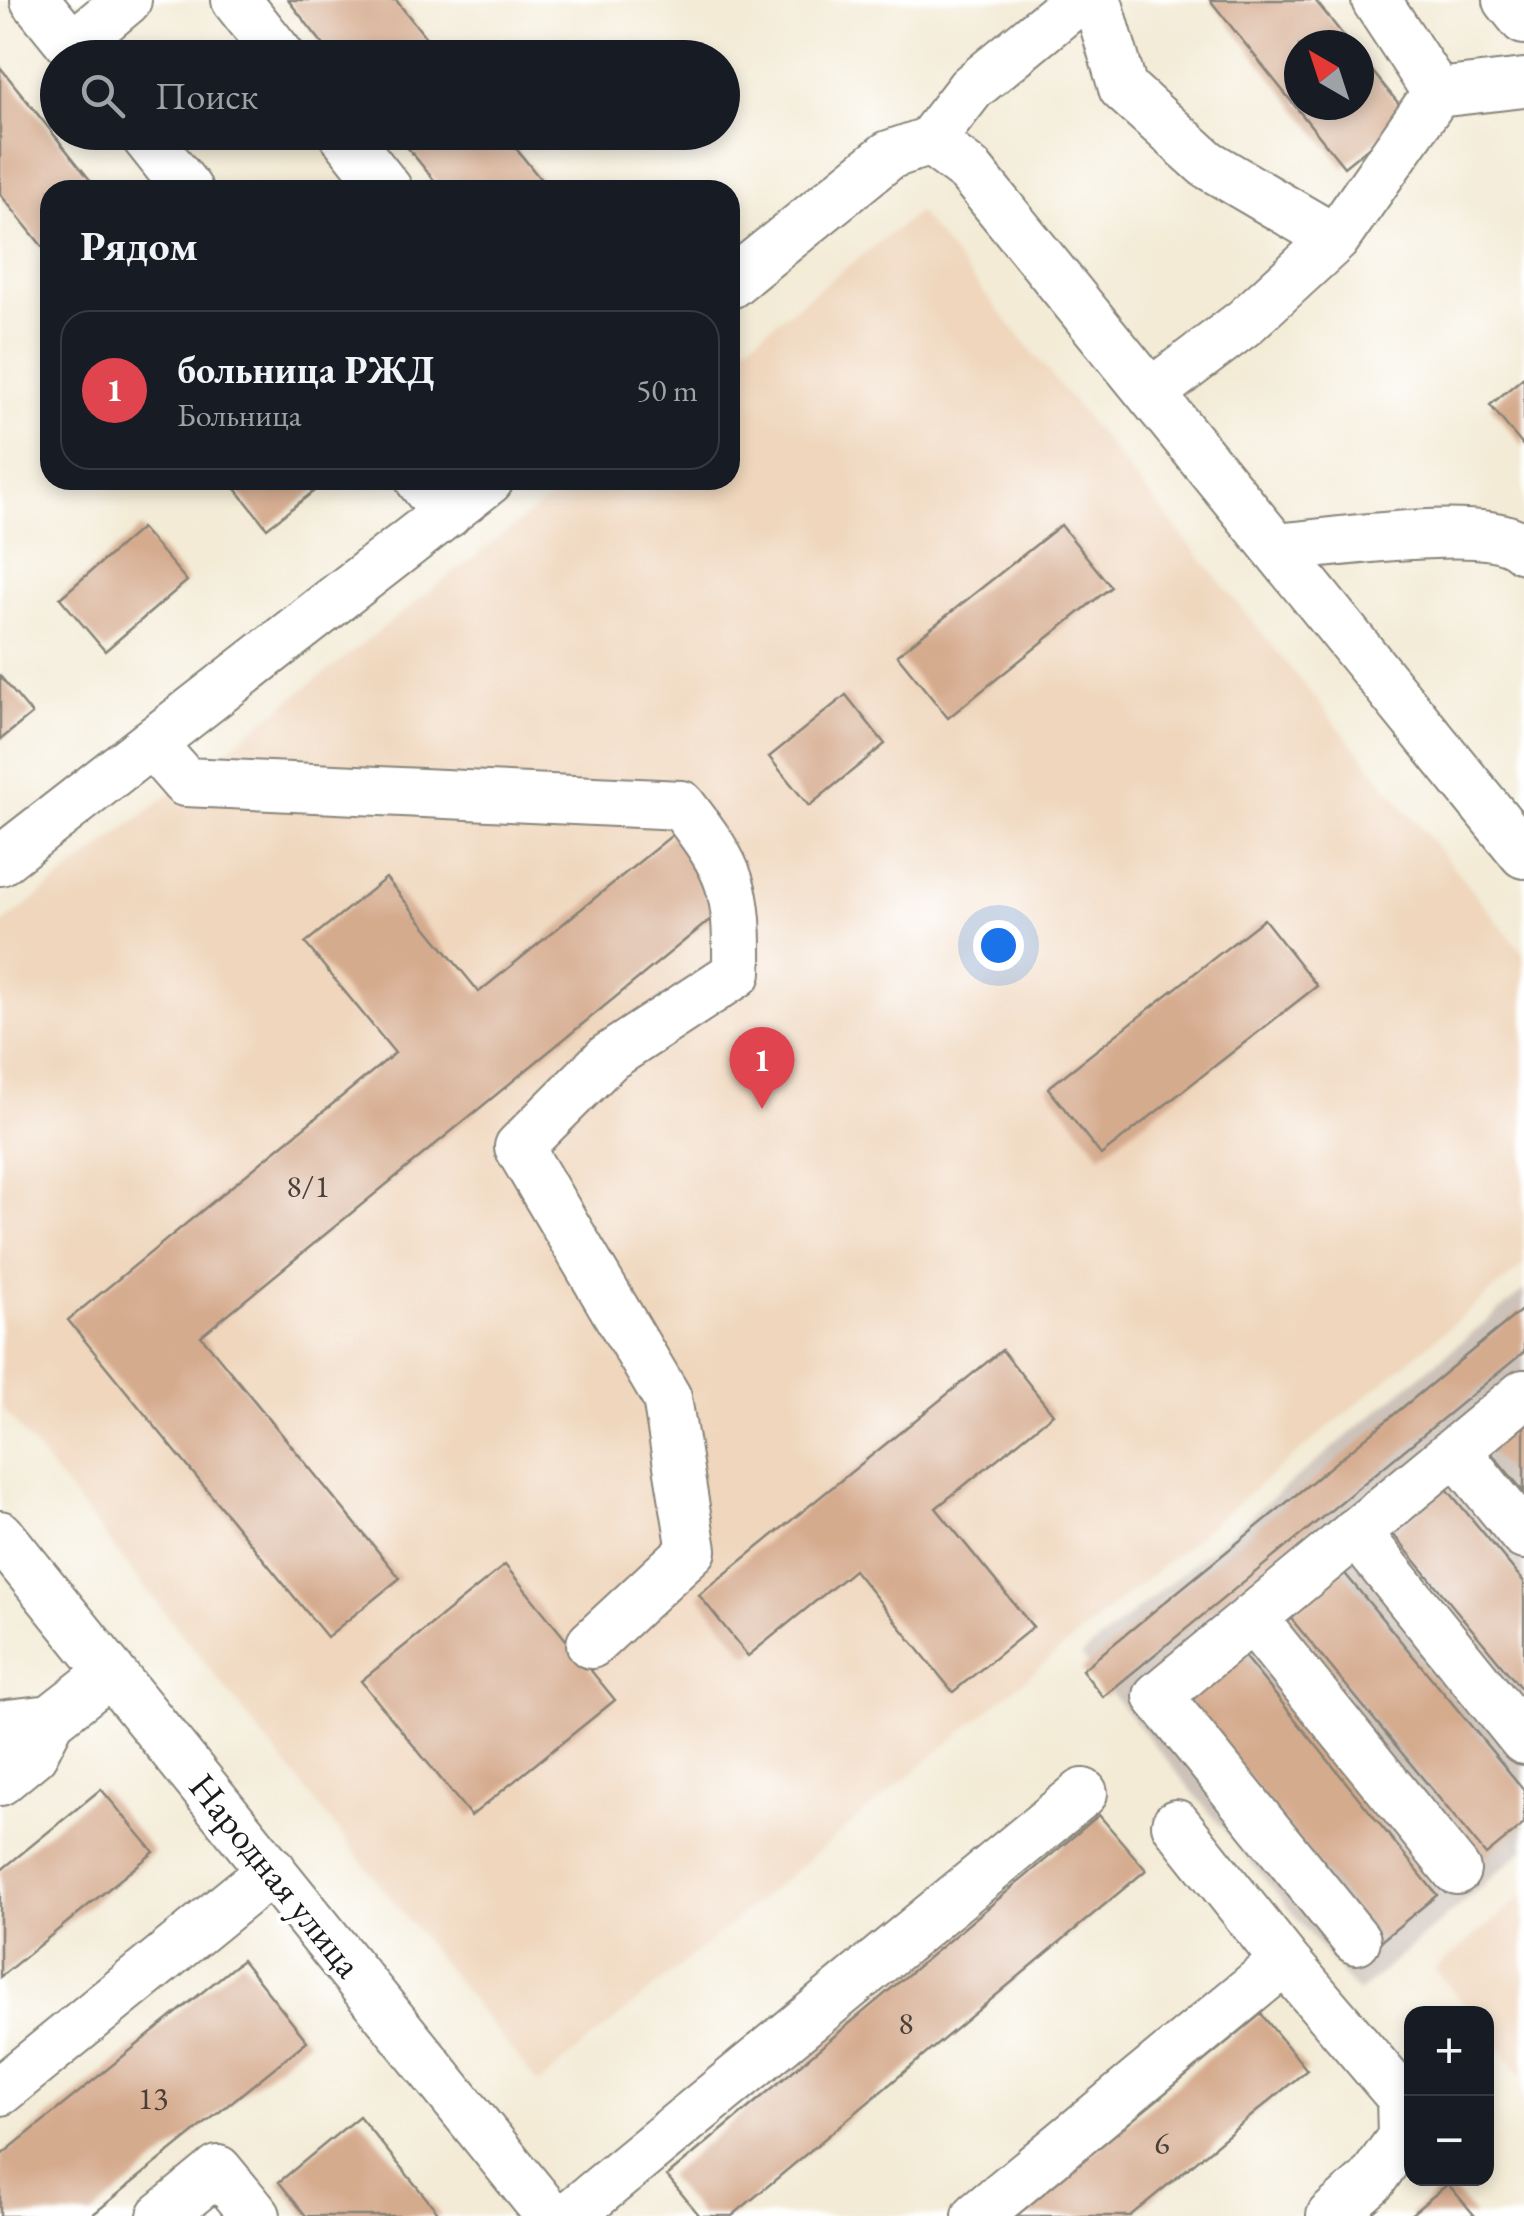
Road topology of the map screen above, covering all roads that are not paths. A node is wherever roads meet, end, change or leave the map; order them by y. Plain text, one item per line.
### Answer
1 (36, 0) edge
2 (127, 0) edge
3 (236, 0) edge
4 (1078, 0) edge
5 (1098, 0) edge
6 (1376, 0) edge
7 (1508, 0) edge
8 (1524, 20) edge
9 (68, 40) edge
10 (89, 40) edge
11 (268, 40) edge
12 (1524, 83) edge
13 (1438, 93) junction
14 (930, 141) junction
15 (156, 150) edge
16 (356, 150) edge
17 (180, 180) edge
18 (380, 180) edge
19 (1335, 239) junction
20 (740, 276) edge
21 (1151, 394) junction
22 (433, 497) edge
23 (1276, 548) junction
24 (1524, 549) edge
25 (152, 743) junction
26 (1524, 854) edge
27 (0, 861) edge
28 (1524, 1394) edge
29 (1456, 1451) junction
30 (1356, 1532) junction
31 (0, 1535) edge
32 (1524, 1535) edge
33 (1252, 1618) junction
34 (591, 1644) dead end
35 (111, 1672) junction
36 (51, 1719) junction
37 (0, 1729) edge
38 (1524, 1740) edge
39 (0, 1781) edge
40 (1084, 1792) dead end
41 (1176, 1824) dead end
42 (272, 1870) junction
43 (1456, 1870) dead end
44 (1356, 1940) dead end
45 (1285, 1961) junction
46 (0, 2091) edge
47 (162, 2216) edge
48 (256, 2216) edge
49 (550, 2216) edge
50 (569, 2216) edge
51 (977, 2216) edge
52 (1330, 2216) edge

1 - 9 street
2 - 10 street
3 - 11 street
4 - 14 street
5 - 19 street
6 - 13 street
7 - 8 street
12 - 13 street
13 - 19 street
14 - 20 street
14 - 21 street
15 - 17 street
16 - 18 street
19 - 21 street
21 - 23 street
22 - 25 street
23 - 24 street
23 - 26 street
25 - 27 street
25 - 34 street
28 - 29 street
29 - 30 street
29 - 32 street
30 - 33 street
30 - 38 street
31 - 35 street, Народная улица
33 - 43 street
33 - 44 street
35 - 36 street
35 - 42 street, Народная улица
36 - 37 street
36 - 39 street
40 - 50 street
41 - 45 street
42 - 46 street
42 - 49 street, Народная улица
45 - 51 street
45 - 52 street
47 - 48 street

